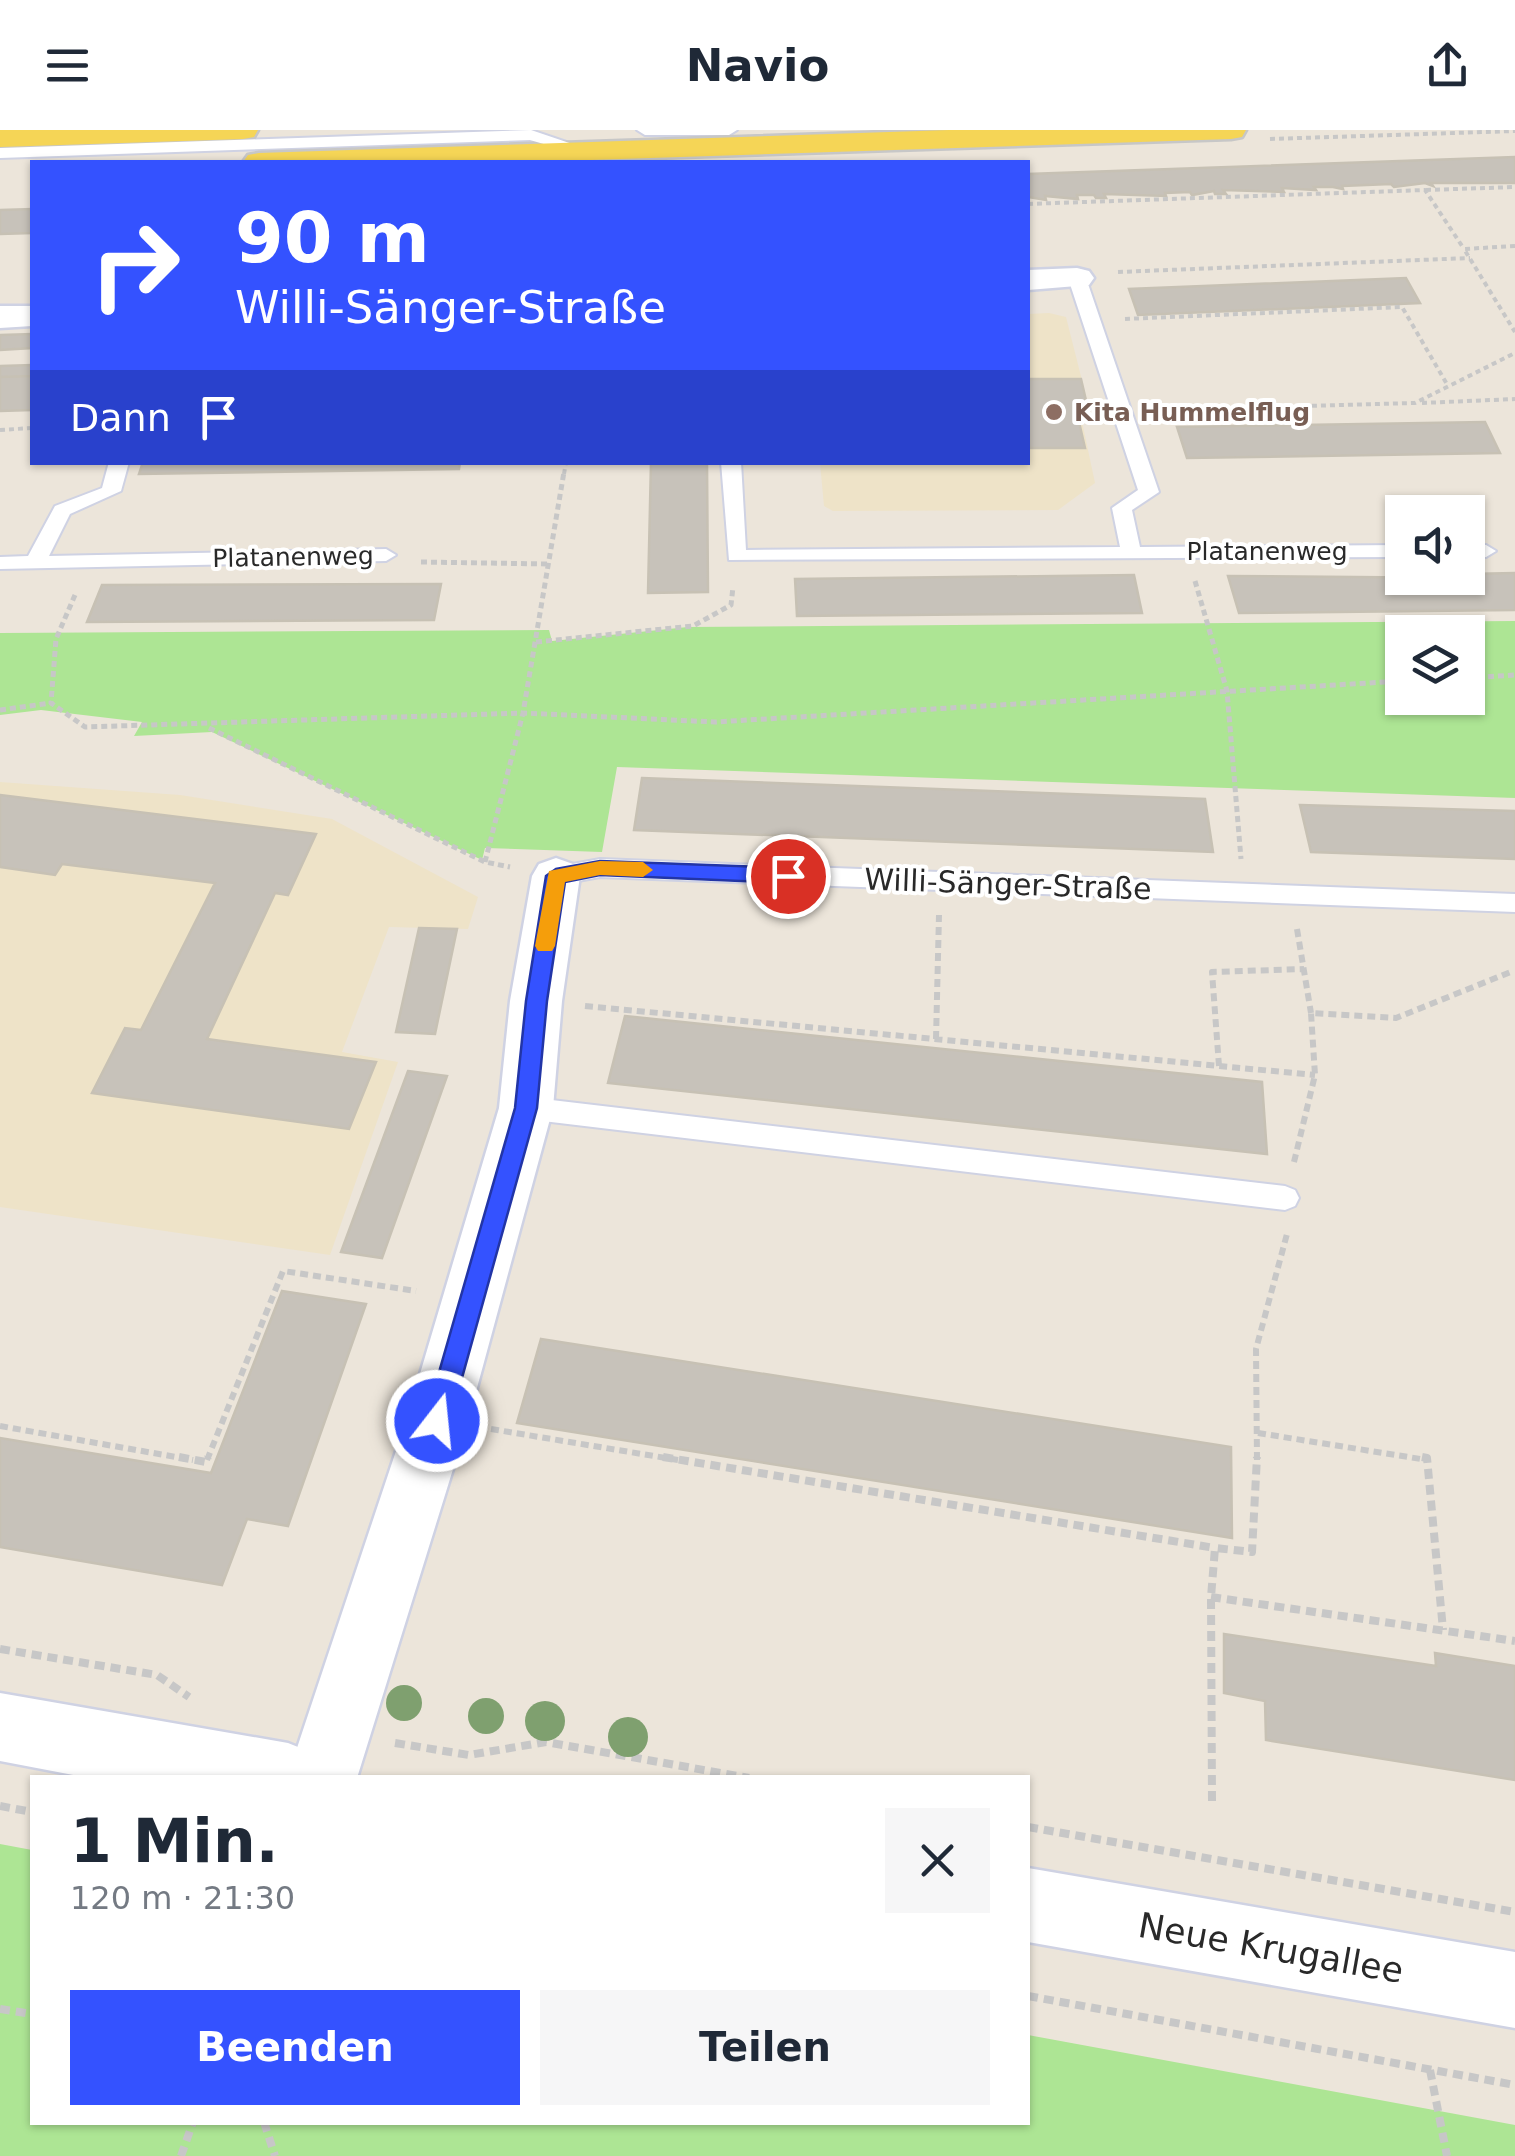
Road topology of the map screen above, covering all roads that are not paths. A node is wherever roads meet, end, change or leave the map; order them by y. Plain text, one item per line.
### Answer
1 (244, 130) edge
2 (645, 130) edge
3 (729, 130) edge
4 (1231, 130) edge
5 (0, 138) edge
6 (588, 152) junction
7 (0, 153) edge
8 (325, 160) edge
9 (30, 170) edge
10 (0, 171) edge
11 (1077, 278) joint
12 (1030, 280) edge
13 (30, 316) edge
14 (0, 318) edge
15 (118, 465) edge
16 (731, 465) edge
17 (1131, 550) junction
18 (1385, 551) edge
19 (386, 555) road end
20 (0, 563) edge
21 (35, 563) junction
22 (556, 876) joint
23 (1515, 903) edge
24 (526, 1108) junction
25 (1285, 1198) road end
26 (0, 1727) edge
27 (271, 1775) edge
28 (323, 1775) edge
29 (1030, 1905) edge
30 (1515, 1990) edge

1 - 5 main road
2 - 3 lane
4 - 6 main road
6 - 7 lane
6 - 8 main road
9 - 10 main road
11 - 12 street
11 - 17 lane
13 - 14 street
15 - 21 lane
16 - 17 lane, Platanenweg
17 - 18 lane, Platanenweg
19 - 21 lane, Platanenweg
20 - 21 lane, Platanenweg
22 - 23 lane, Willi-Sänger-Straße
22 - 24 street
24 - 25 lane
24 - 28 street
26 - 27 street
29 - 30 street, Neue Krugallee

